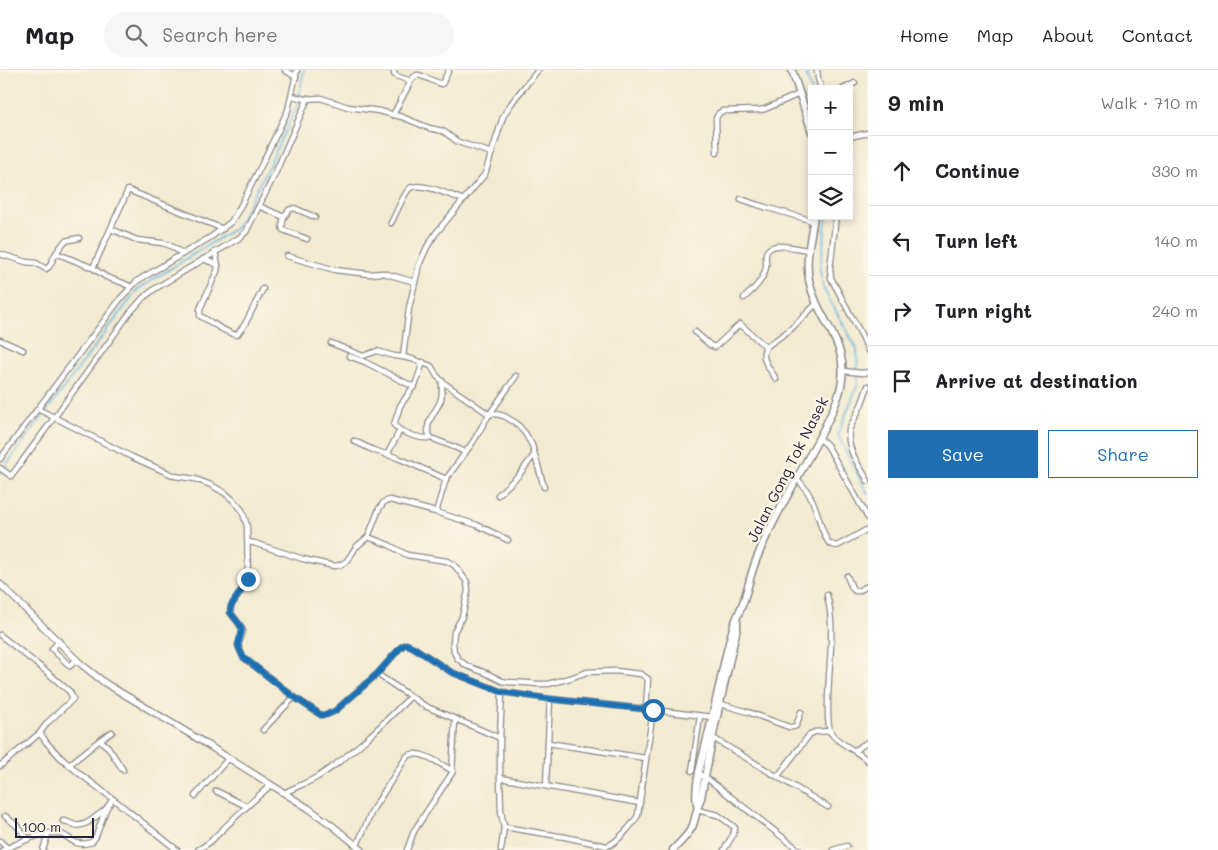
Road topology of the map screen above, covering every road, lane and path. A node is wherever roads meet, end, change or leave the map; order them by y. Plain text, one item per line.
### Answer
1 (285, 70) edge
2 (297, 70) edge
3 (394, 70) edge
4 (449, 70) edge
5 (538, 70) edge
6 (792, 70) edge
7 (817, 70) edge
8 (296, 77) junction
9 (411, 81) junction
10 (855, 83) dead end
11 (820, 85) edge
12 (851, 85) edge
13 (799, 94) junction
14 (293, 96) junction
15 (307, 99) junction
16 (393, 115) junction
17 (811, 130) edge
18 (868, 133) edge
19 (853, 136) edge
20 (492, 153) junction
21 (717, 153) dead end
22 (741, 198) dead end
23 (464, 200) junction
24 (259, 206) junction
25 (284, 217) junction
26 (316, 217) dead end
27 (808, 217) edge
28 (813, 220) edge
29 (836, 220) edge
30 (391, 223) dead end
31 (111, 229) junction
32 (223, 229) junction
33 (79, 238) dead end
34 (306, 239) dead end
35 (808, 250) junction
36 (215, 252) junction
37 (56, 253) junction
38 (182, 253) junction
39 (0, 254) edge
40 (287, 256) dead end
41 (203, 259) junction
42 (218, 265) junction
43 (93, 268) junction
44 (415, 282) junction
45 (131, 287) junction
46 (263, 288) dead end
47 (744, 298) dead end
48 (817, 303) junction
49 (695, 332) dead end
50 (0, 340) edge
51 (331, 342) dead end
52 (766, 347) junction
53 (23, 350) dead end
54 (868, 351) edge
55 (349, 356) dead end
56 (403, 357) junction
57 (423, 362) junction
58 (843, 371) junction
59 (866, 372) edge
60 (516, 376) dead end
61 (776, 379) dead end
62 (442, 382) junction
63 (868, 386) edge
64 (414, 387) junction
65 (38, 409) junction
66 (491, 414) junction
67 (54, 418) junction
68 (400, 430) junction
69 (431, 438) junction
70 (820, 438) junction
71 (354, 441) dead end
72 (466, 453) junction
73 (387, 454) junction
74 (534, 455) junction
75 (0, 459) edge
76 (0, 468) edge
77 (446, 479) junction
78 (797, 479) junction
79 (868, 481) edge
80 (544, 487) dead end
81 (498, 495) dead end
82 (436, 512) junction
83 (868, 518) edge
84 (868, 529) edge
85 (368, 537) junction
86 (508, 540) dead end
87 (248, 542) junction
88 (847, 576) dead end
89 (0, 584) edge
90 (868, 586) edge
91 (827, 594) dead end
92 (737, 618) junction
93 (0, 635) edge
94 (58, 641) junction
95 (77, 660) junction
96 (377, 674) junction
97 (502, 692) junction
98 (294, 697) junction
99 (410, 697) junction
100 (550, 699) junction
101 (720, 707) junction
102 (646, 709) junction
103 (653, 710) junction
104 (801, 712) dead end
105 (700, 716) junction
106 (712, 717) junction
107 (455, 719) junction
108 (715, 725) junction
109 (263, 730) dead end
110 (830, 731) junction
111 (112, 732) dead end
112 (40, 733) junction
113 (500, 738) junction
114 (713, 738) junction
115 (100, 740) junction
116 (868, 742) edge
117 (548, 743) junction
118 (855, 750) junction
119 (646, 758) junction
120 (228, 759) junction
121 (868, 761) edge
122 (0, 766) edge
123 (69, 766) junction
124 (123, 770) dead end
125 (453, 771) junction
126 (699, 774) junction
127 (778, 776) junction
128 (500, 778) junction
129 (271, 785) junction
130 (546, 786) junction
131 (216, 791) dead end
132 (284, 793) junction
133 (195, 796) dead end
134 (113, 799) junction
135 (640, 803) junction
136 (246, 806) junction
137 (828, 807) dead end
138 (697, 808) junction
139 (106, 809) junction
140 (5, 816) dead end
141 (63, 821) dead end
142 (504, 828) junction
143 (48, 834) junction
144 (28, 839) junction
145 (0, 841) edge
146 (356, 845) junction
147 (848, 846) dead end
148 (609, 848) edge
149 (5, 849) edge
150 (43, 850) edge
151 (177, 850) edge
152 (198, 850) edge
153 (362, 850) edge
154 (407, 850) edge
155 (501, 850) edge
156 (673, 850) edge
157 (724, 850) edge
158 (799, 850) edge
159 (833, 850) edge

1 - 8 street
2 - 8 street
3 - 9 street
4 - 9 street
5 - 20 street
6 - 13 main road
7 - 11 street
8 - 14 street
9 - 16 street
10 - 12 street
13 - 17 main road
13 - 21 street
14 - 15 street
14 - 32 street
15 - 16 street
15 - 24 street
16 - 20 street
18 - 19 street
20 - 23 street
22 - 27 street
23 - 30 street
23 - 44 street
24 - 25 street
24 - 36 street
25 - 26 street
25 - 34 street
28 - 35 main road, Jalan Gong Tok Nasek
29 - 54 street
31 - 32 street
31 - 38 street
31 - 43 street
32 - 38 street
33 - 37 street
35 - 47 street
35 - 48 main road, Jalan Gong Tok Nasek
36 - 41 street
36 - 42 street
37 - 39 street
37 - 43 street
38 - 45 street
40 - 44 street
41 - 42 street
41 - 67 street
42 - 46 street
43 - 45 street
44 - 56 street
45 - 65 street
48 - 52 street
48 - 58 main road, Jalan Gong Tok Nasek
49 - 52 street
50 - 53 street
51 - 56 street
52 - 61 street
55 - 64 street
56 - 57 street
57 - 62 street
57 - 64 street
58 - 59 street
58 - 70 main road, Jalan Gong Tok Nasek
60 - 66 street
62 - 66 street
62 - 69 street
63 - 79 street
64 - 68 street
65 - 67 street
65 - 75 street
66 - 72 street
66 - 74 street
67 - 76 street
67 - 87 street
68 - 69 street
68 - 73 street
69 - 72 street
70 - 78 main road, Jalan Gong Tok Nasek
70 - 83 street
71 - 73 street
72 - 77 street
73 - 77 street
74 - 80 street
74 - 81 street
77 - 82 street
78 - 84 street
78 - 92 main road, Jalan Gong Tok Nasek
82 - 85 street
82 - 86 street
85 - 87 street
85 - 102 street
87 - 98 street
88 - 90 street
89 - 94 street
91 - 110 street
92 - 101 main road, Jalan Gong Tok Nasek
92 - 106 main road, Jalan Gong Tok Nasek
93 - 112 street
94 - 95 street
94 - 95 street
95 - 120 street
96 - 97 street
96 - 98 street
96 - 99 street
97 - 100 street
97 - 113 street
98 - 109 street
99 - 107 street
99 - 132 street
100 - 102 street
100 - 117 street
101 - 104 street
101 - 106 main road
101 - 108 main road, Jalan Gong Tok Nasek
102 - 103 street
103 - 105 street
103 - 119 street
105 - 106 street
105 - 126 street
106 - 108 main road
106 - 126 main road, Jalan Gong Tok Nasek
107 - 113 street
107 - 125 street
108 - 114 main road, Jalan Gong Tok Nasek
110 - 118 street
110 - 127 street
111 - 115 street
112 - 122 street
112 - 123 street
113 - 128 street
114 - 126 main road, Jalan Gong Tok Nasek
114 - 127 street
115 - 123 street
115 - 124 street
116 - 118 street
117 - 119 street
117 - 130 street
118 - 121 street
119 - 135 street
120 - 129 street
120 - 133 street
123 - 134 street
125 - 146 street
125 - 154 street
126 - 138 main road, Jalan Gong Tok Nasek
126 - 158 street
127 - 137 street
128 - 130 street
128 - 142 street
129 - 132 street
129 - 136 street
130 - 135 street
131 - 136 street
132 - 146 street
134 - 139 street
134 - 151 street
135 - 148 street
136 - 152 street
138 - 156 main road, Jalan Gong Tok Nasek
138 - 157 street
139 - 141 street
139 - 143 street
140 - 144 street
142 - 148 street
142 - 155 street
143 - 144 street
143 - 150 street
144 - 149 street
145 - 149 street
146 - 153 street
147 - 159 street

